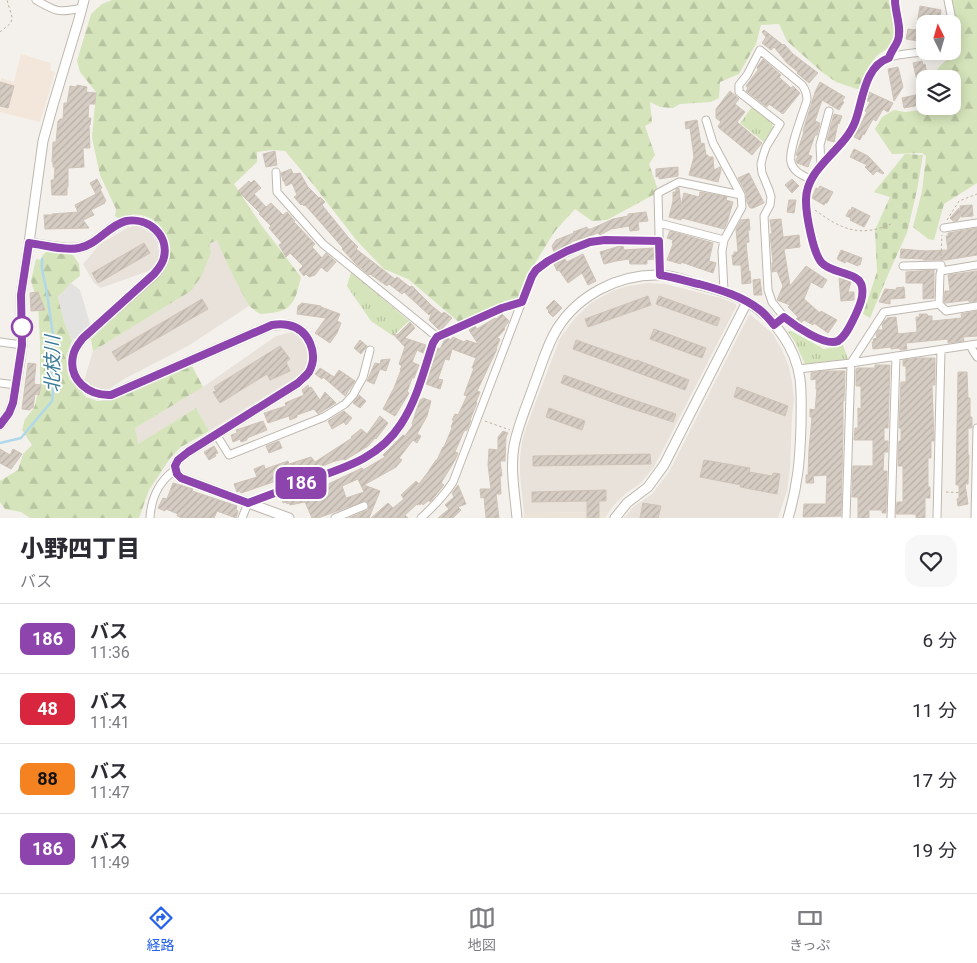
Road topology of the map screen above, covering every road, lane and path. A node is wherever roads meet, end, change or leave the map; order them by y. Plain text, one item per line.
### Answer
1 (6, 0) edge
2 (36, 0) edge
3 (895, 0) edge
4 (948, 0) edge
5 (84, 3) edge
6 (951, 15) edge
7 (0, 32) edge
8 (916, 53) edge
9 (889, 58) junction
10 (829, 112) dead end
11 (706, 120) dead end
12 (821, 166) junction
13 (276, 172) dead end
14 (812, 180) junction
15 (741, 195) junction
16 (806, 201) junction
17 (659, 223) junction
18 (894, 223) dead end
19 (977, 223) edge
20 (944, 228) dead end
21 (724, 240) junction
22 (659, 241) junction
23 (29, 243) junction
24 (977, 265) edge
25 (903, 266) dead end
26 (941, 271) junction
27 (660, 275) junction
28 (724, 291) junction
29 (522, 302) junction
30 (747, 302) junction
31 (939, 304) junction
32 (977, 306) edge
33 (784, 317) junction
34 (774, 325) junction
35 (437, 337) junction
36 (0, 342) edge
37 (974, 344) edge
38 (22, 345) junction
39 (370, 350) dead end
40 (941, 350) junction
41 (896, 356) junction
42 (977, 357) edge
43 (851, 363) junction
44 (798, 369) junction
45 (0, 383) edge
46 (16, 384) junction
47 (478, 418) junction
48 (0, 425) edge
49 (977, 428) edge
50 (517, 433) junction
51 (216, 434) junction
52 (175, 470) junction
53 (938, 491) junction
54 (975, 493) junction
55 (248, 503) junction
56 (364, 506) dead end
57 (151, 518) edge
58 (242, 518) edge
59 (289, 518) edge
60 (335, 518) edge
61 (421, 518) edge
62 (517, 518) edge
63 (615, 518) edge
64 (788, 518) edge
65 (846, 518) edge
66 (892, 518) edge
67 (937, 518) edge
68 (975, 518) edge

1 - 7 path
2 - 5 street
3 - 9 street
4 - 6 street
5 - 23 street
8 - 9 street
9 - 12 street
10 - 12 street
11 - 15 street
12 - 14 street
13 - 35 street
14 - 16 street
14 - 33 street
15 - 17 street
15 - 21 street
16 - 18 path
16 - 33 street
17 - 21 street
17 - 22 street
19 - 20 street
21 - 28 street
22 - 27 street
22 - 29 street
23 - 38 street
23 - 51 street
24 - 26 street
25 - 26 street
26 - 31 street
27 - 28 street
27 - 50 street
28 - 30 street
29 - 35 street
29 - 47 street
30 - 34 street
30 - 63 street
31 - 32 street
31 - 43 street
33 - 34 street
34 - 44 street
35 - 55 street
36 - 38 street
37 - 40 street
37 - 42 street
38 - 46 street
39 - 51 street
40 - 41 street
40 - 53 street
41 - 43 street
41 - 66 street
43 - 44 street
43 - 65 street
44 - 64 street
45 - 46 street
46 - 48 street
47 - 50 path
47 - 61 street
49 - 54 street
50 - 62 street
51 - 52 street
52 - 55 street
52 - 57 street
53 - 54 path
53 - 67 street
54 - 68 street
55 - 58 street
55 - 59 street
56 - 60 street

